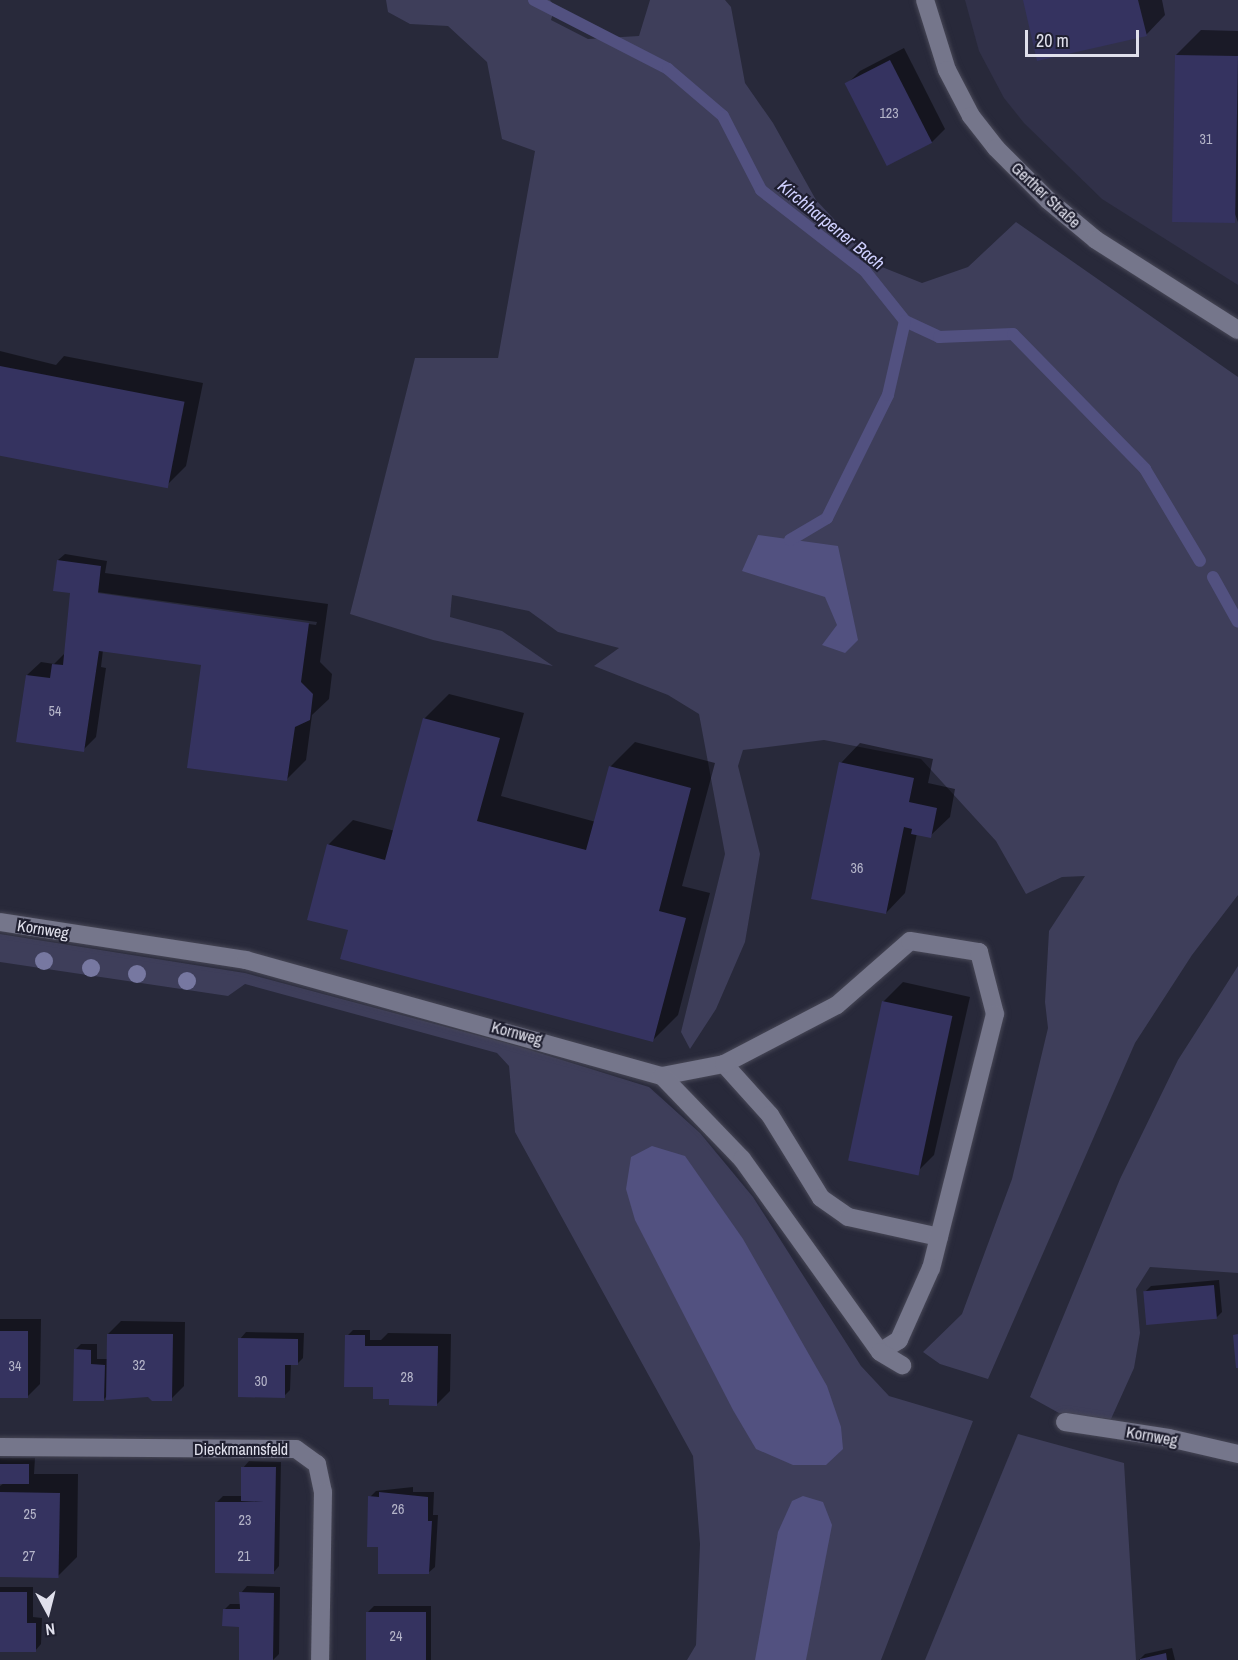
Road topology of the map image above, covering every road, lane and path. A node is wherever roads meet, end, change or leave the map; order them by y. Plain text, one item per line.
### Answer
1 (925, 0) edge
2 (1238, 330) edge
3 (0, 922) edge
4 (724, 1064) junction
5 (662, 1076) junction
6 (939, 1236) junction
7 (880, 1352) junction
8 (903, 1365) dead end
9 (1065, 1422) dead end
10 (0, 1447) edge
11 (1238, 1454) edge
12 (320, 1660) edge

1 - 2 street, Gerther Straße
3 - 5 street, Kornweg
4 - 5 street
4 - 6 street
4 - 6 street
5 - 7 street
6 - 7 street
7 - 8 street
9 - 11 street, Kornweg
10 - 12 street, Dieckmannsfeld

